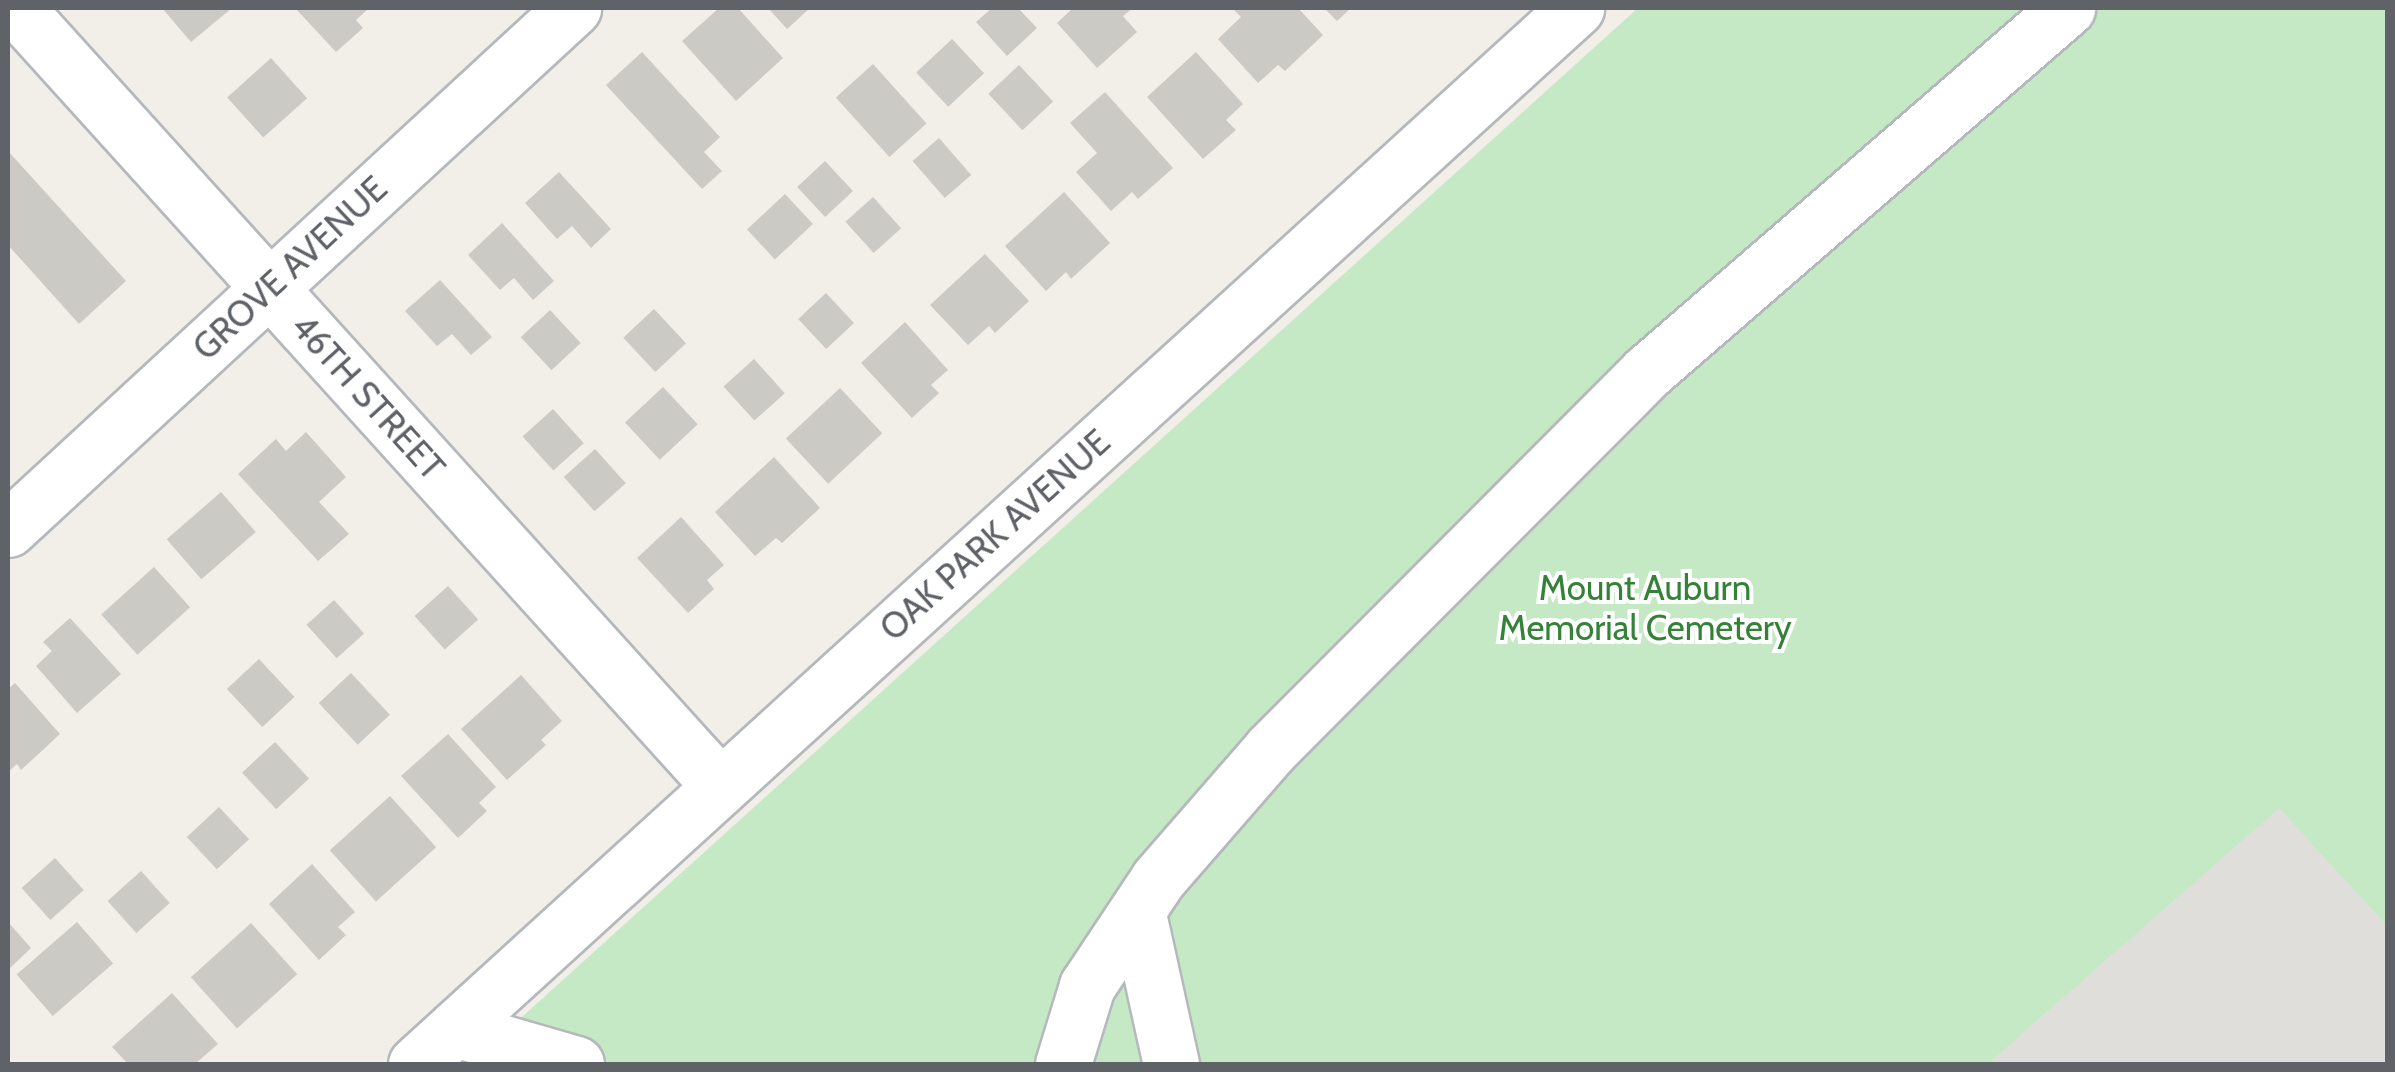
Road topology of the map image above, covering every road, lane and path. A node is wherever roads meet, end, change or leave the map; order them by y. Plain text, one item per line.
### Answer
1 (16, 8) edge
2 (573, 8) edge
3 (1576, 8) edge
4 (2067, 8) edge
5 (269, 288) junction
6 (8, 530) edge
7 (720, 786) junction
8 (1138, 914) junction
9 (455, 1029) junction
10 (416, 1064) edge
11 (576, 1064) edge
12 (1064, 1064) edge
13 (1172, 1064) edge

1 - 5 street, 46TH STREET
2 - 5 street, GROVE AVENUE
3 - 7 street, OAK PARK AVENUE
4 - 8 street
5 - 6 street, GROVE AVENUE
5 - 7 street, 46TH STREET
7 - 9 street, OAK PARK AVENUE
8 - 12 street
8 - 13 street
9 - 10 street, OAK PARK AVENUE
9 - 11 street

